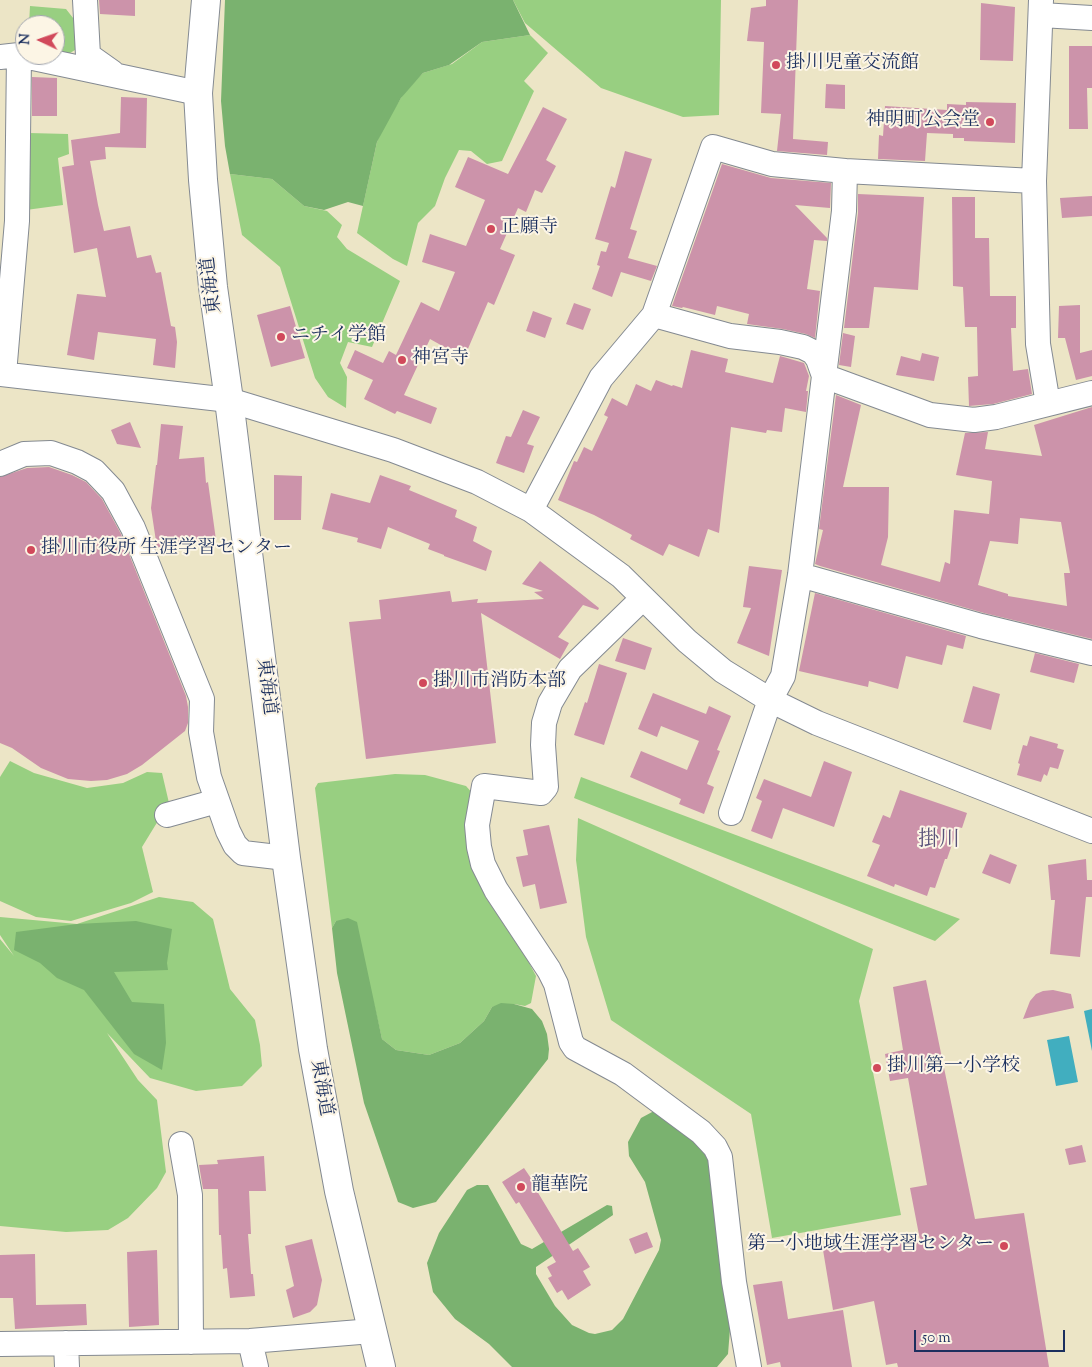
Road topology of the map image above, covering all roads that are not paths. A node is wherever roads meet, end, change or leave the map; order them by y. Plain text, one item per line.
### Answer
1 (86, 0) edge
2 (206, 0) edge
3 (1041, 8) edge
4 (1092, 18) edge
5 (10, 56) edge
6 (118, 76) junction
7 (198, 93) junction
8 (845, 172) junction
9 (1034, 181) junction
10 (9, 221) edge
11 (654, 315) junction
12 (2, 374) edge
13 (824, 376) junction
14 (1092, 393) edge
15 (229, 400) junction
16 (1048, 404) junction
17 (0, 464) edge
18 (531, 510) junction
19 (800, 575) junction
20 (643, 598) junction
21 (1092, 653) edge
22 (770, 700) junction
23 (217, 800) junction
24 (731, 813) dead end
25 (167, 815) dead end
26 (1092, 830) edge
27 (286, 858) junction
28 (181, 1144) dead end
29 (372, 1331) junction
30 (250, 1341) junction
31 (191, 1342) junction
32 (66, 1343) junction
33 (0, 1344) edge
34 (67, 1367) edge
35 (256, 1367) edge
36 (381, 1367) edge
37 (749, 1367) edge

1 - 6 street
2 - 7 main road, 東海道
3 - 4 street
3 - 9 street
5 - 6 street
5 - 10 street
6 - 7 street
7 - 15 main road, 東海道
8 - 9 street
8 - 11 street
8 - 13 street
9 - 16 street
10 - 12 street
11 - 13 street
11 - 18 street
12 - 15 street
13 - 16 street
13 - 19 street
14 - 16 street
15 - 18 street
15 - 27 main road, 東海道
17 - 23 street
18 - 20 street
19 - 21 street
19 - 22 street
20 - 22 street
20 - 37 street
22 - 24 street
22 - 26 street
23 - 25 street
23 - 27 street
27 - 29 main road, 東海道
28 - 31 street
29 - 30 street
29 - 36 main road, 東海道
30 - 31 street
30 - 35 street
31 - 32 street
32 - 33 street
32 - 34 street

